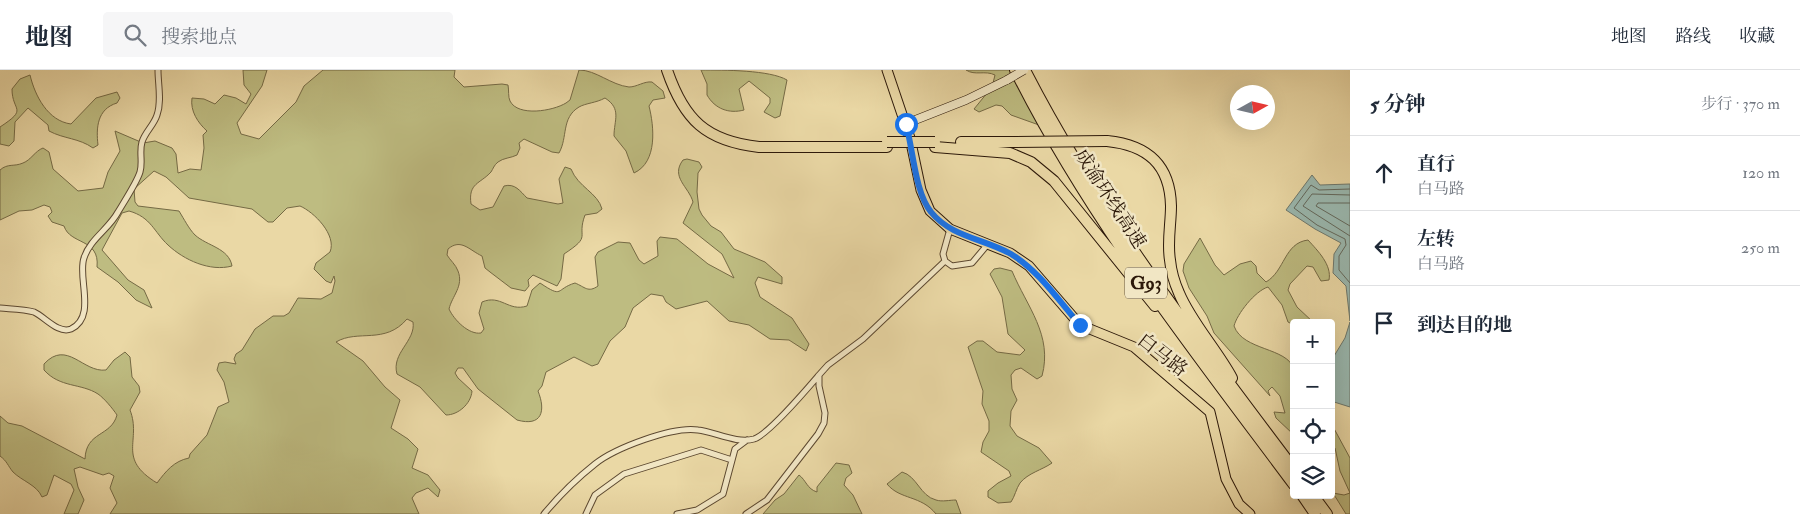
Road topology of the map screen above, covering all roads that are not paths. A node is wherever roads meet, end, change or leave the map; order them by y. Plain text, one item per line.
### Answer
1 (158, 70) edge
2 (667, 70) edge
3 (672, 70) edge
4 (887, 70) edge
5 (1015, 70) edge
6 (1025, 70) edge
7 (906, 124) junction
8 (887, 144) junction
9 (935, 145) junction
10 (950, 228) junction
11 (988, 244) junction
12 (945, 262) junction
13 (0, 308) edge
14 (819, 375) junction
15 (1224, 391) junction
16 (1251, 412) junction
17 (747, 440) junction
18 (732, 460) junction
19 (1290, 464) edge
20 (1290, 480) edge
21 (1305, 499) edge
22 (1316, 499) edge
23 (544, 514) edge
24 (586, 514) edge
25 (677, 514) edge
26 (746, 514) edge
27 (1250, 514) edge
28 (1316, 514) edge
29 (1327, 514) edge

1 - 13 street
2 - 8 highway
3 - 8 highway
4 - 7 main road, 白马路
5 - 15 highway, 成渝环线高速 / G93
6 - 7 street, bridge
6 - 16 highway, 成渝环线高速 / G93
7 - 10 main road, 白马路
8 - 9 highway, bridge
9 - 15 highway
9 - 16 highway, bridge
10 - 11 main road, 白马路
10 - 12 street
11 - 12 street
11 - 27 main road, 白马路
12 - 14 street
14 - 17 street
14 - 26 street
15 - 20 highway, 成渝环线高速 / G93
16 - 19 highway, 成渝环线高速 / G93
17 - 18 street
17 - 23 street
18 - 24 street
18 - 25 street
21 - 28 highway
22 - 29 highway

